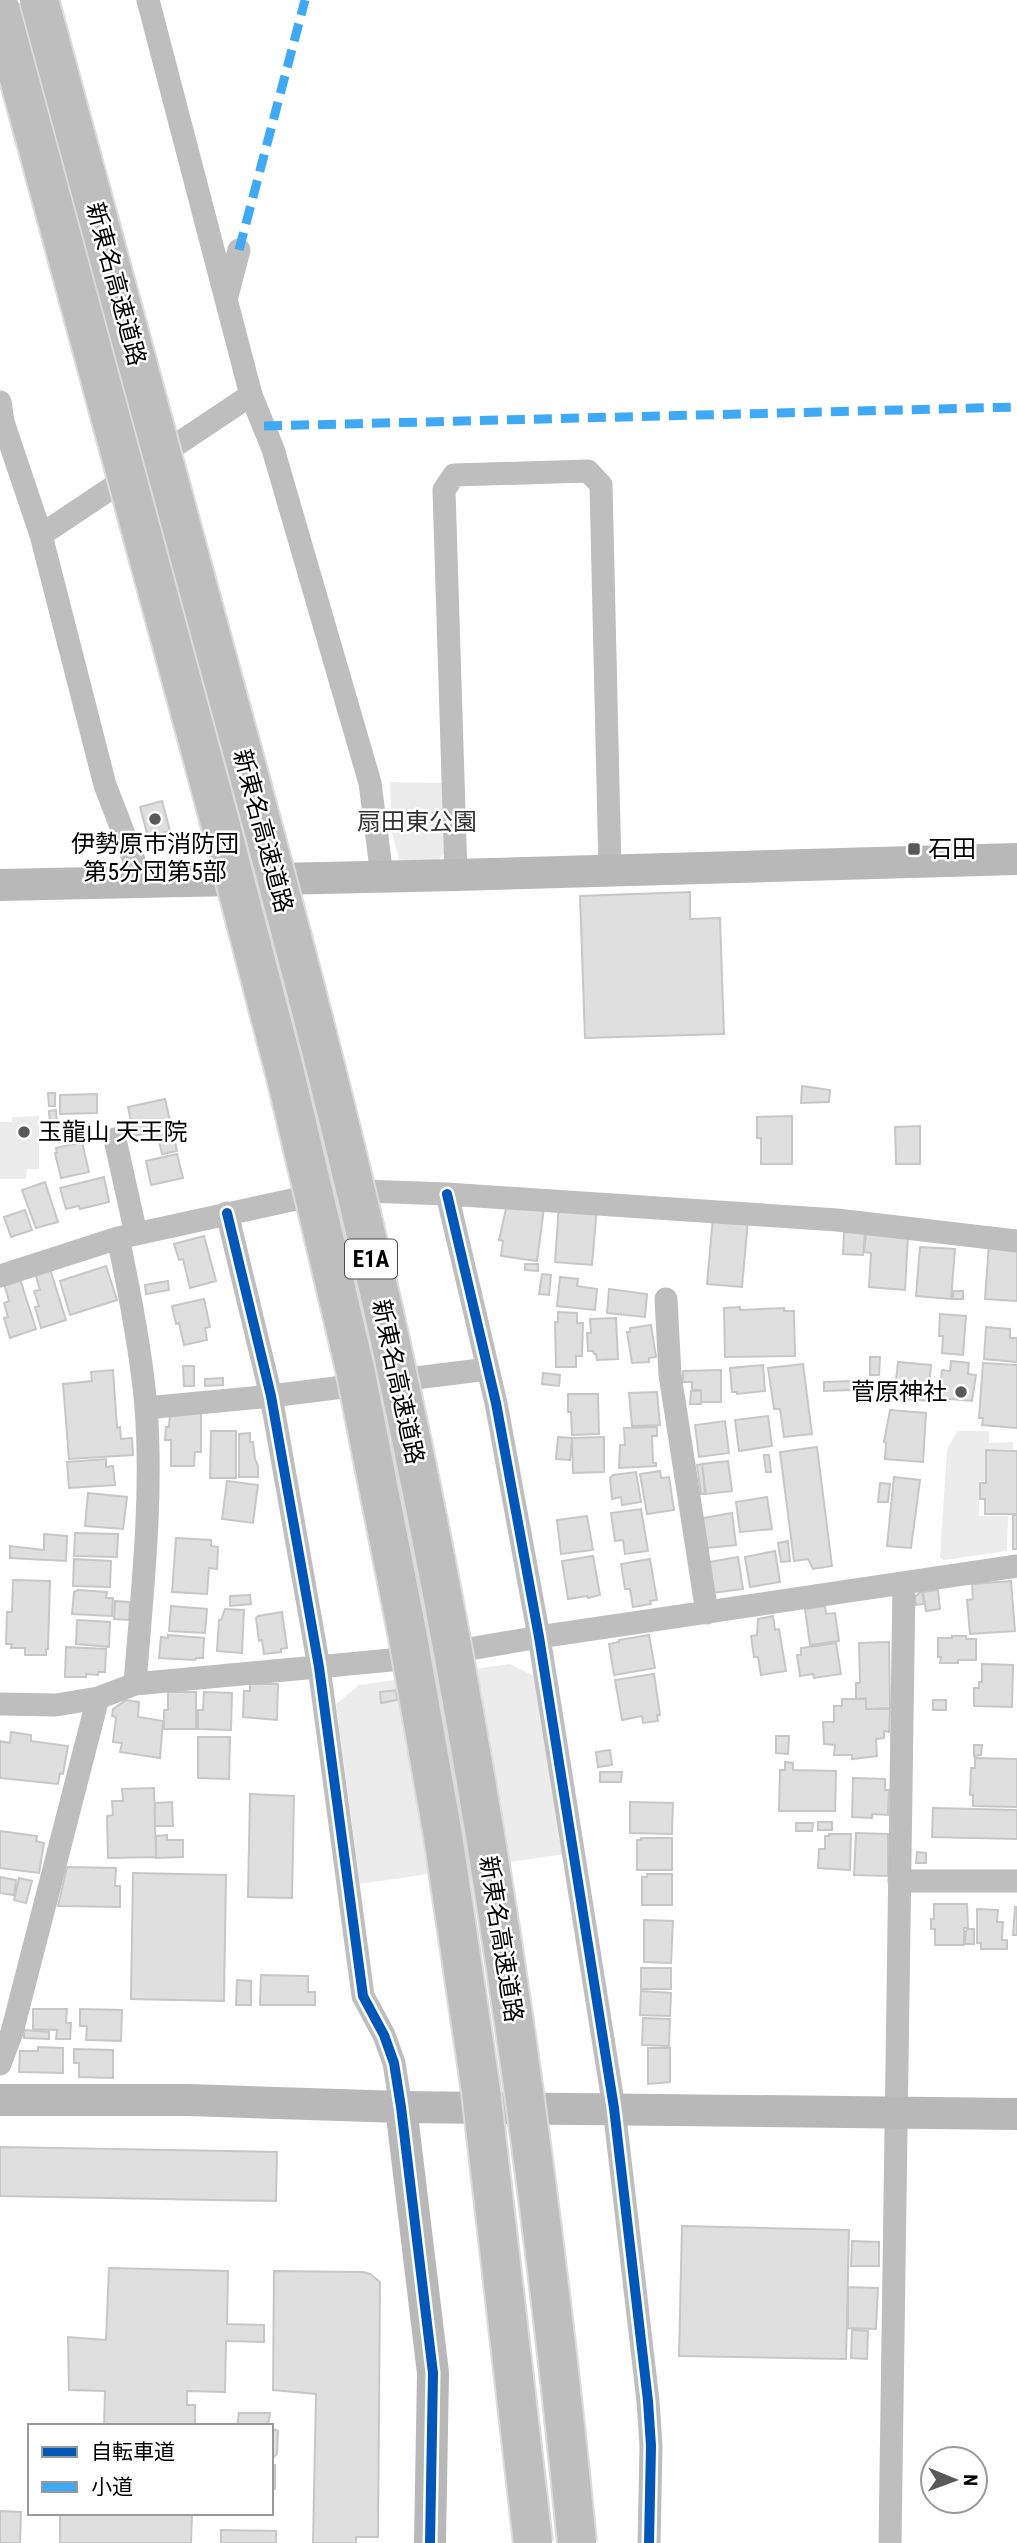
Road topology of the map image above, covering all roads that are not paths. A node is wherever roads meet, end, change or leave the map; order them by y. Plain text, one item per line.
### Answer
1 (39, 0) edge
2 (148, 0) edge
3 (0, 9) edge
4 (239, 250) dead end
5 (226, 299) junction
6 (251, 395) junction
7 (0, 402) edge
8 (41, 535) junction
9 (1017, 859) edge
10 (610, 870) junction
11 (456, 875) junction
12 (382, 876) junction
13 (142, 881) junction
14 (0, 885) edge
15 (124, 1149) dead end
16 (447, 1194) junction
17 (227, 1213) junction
18 (127, 1236) junction
19 (1017, 1241) edge
20 (0, 1276) edge
21 (666, 1299) dead end
22 (488, 1368) junction
23 (271, 1396) junction
24 (146, 1408) junction
25 (1017, 1566) edge
26 (904, 1583) junction
27 (707, 1613) junction
28 (539, 1637) junction
29 (318, 1667) junction
30 (135, 1684) junction
31 (99, 1698) junction
32 (0, 1704) edge
33 (443, 1836) junction
34 (899, 1881) junction
35 (1017, 1881) edge
36 (0, 2064) edge
37 (0, 2100) edge
38 (401, 2107) junction
39 (614, 2108) junction
40 (897, 2113) junction
41 (1017, 2114) edge
42 (430, 2543) edge
43 (508, 2543) edge
44 (533, 2543) edge
45 (577, 2543) edge
46 (649, 2543) edge
47 (890, 2543) edge

1 - 45 highway, 新東名高速道路 / E1A, bridge
2 - 5 street
3 - 33 highway, 新東名高速道路 / E1A, bridge
4 - 5 street
5 - 6 street
6 - 8 street
6 - 12 street
7 - 8 street
8 - 13 street
9 - 10 street
10 - 11 street
10 - 11 street
11 - 12 street
12 - 13 street
13 - 14 street
15 - 18 street
16 - 17 street
16 - 19 street
16 - 22 street
17 - 18 street
17 - 23 street
18 - 20 street
18 - 24 street
21 - 27 street
22 - 23 street
22 - 28 street
23 - 24 street
23 - 29 street
24 - 30 street
25 - 26 street
26 - 27 street
26 - 34 street
27 - 28 street
28 - 29 street
28 - 39 street
29 - 30 street
29 - 38 street
30 - 31 street
31 - 32 street
31 - 36 street
33 - 43 highway, bridge
33 - 44 highway, 新東名高速道路 / E1A, bridge
34 - 35 street
34 - 40 street
37 - 38 street
38 - 39 street
38 - 42 street
39 - 40 street
39 - 46 street
40 - 41 street
40 - 47 street

